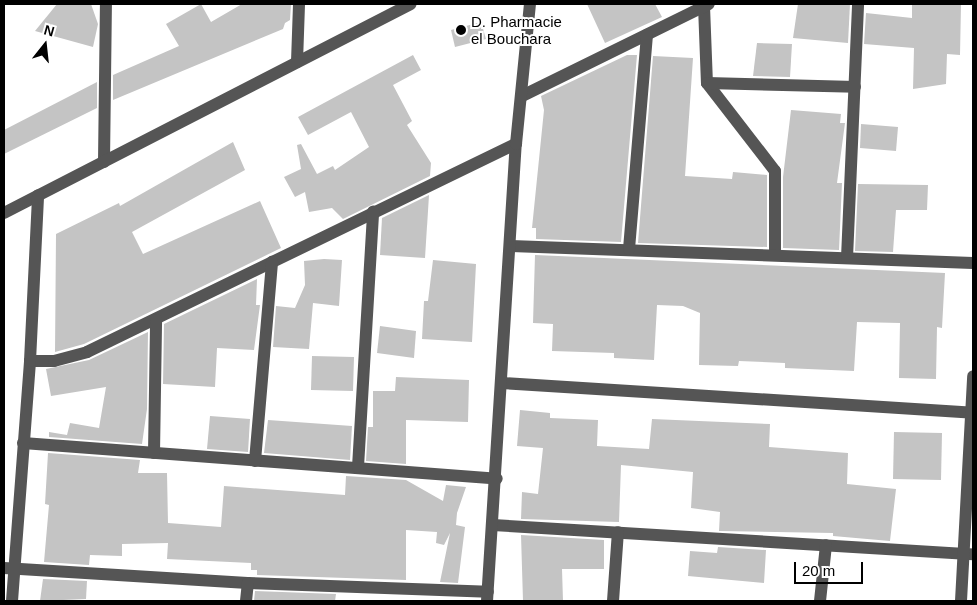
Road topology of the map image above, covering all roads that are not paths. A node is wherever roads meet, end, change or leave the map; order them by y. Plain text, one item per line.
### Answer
1 (106, 4) edge
2 (299, 4) edge
3 (410, 4) edge
4 (530, 4) edge
5 (858, 4) edge
6 (706, 5) edge
7 (647, 35) junction
8 (297, 62) junction
9 (707, 83) junction
10 (854, 87) junction
11 (522, 96) junction
12 (516, 144) junction
13 (104, 162) junction
14 (38, 195) junction
15 (373, 211) junction
16 (4, 213) edge
17 (511, 246) junction
18 (628, 249) junction
19 (775, 255) junction
20 (847, 258) junction
21 (272, 262) junction
22 (973, 263) edge
23 (156, 320) junction
24 (30, 361) junction
25 (973, 376) edge
26 (502, 383) junction
27 (972, 412) edge
28 (24, 443) junction
29 (154, 453) junction
30 (255, 461) junction
31 (358, 467) junction
32 (497, 479) junction
33 (494, 525) junction
34 (618, 532) junction
35 (826, 545) junction
36 (969, 554) edge
37 (9, 569) edge
38 (248, 584) junction
39 (488, 596) edge
40 (12, 601) edge
41 (246, 601) edge
42 (613, 601) edge
43 (820, 601) edge
44 (961, 601) edge

1 - 13 street
2 - 8 street
3 - 8 street
4 - 11 street
5 - 10 street
6 - 7 street
6 - 9 street
7 - 11 street
7 - 18 street
8 - 13 street
9 - 10 street
9 - 19 street
10 - 20 street
11 - 12 street
12 - 15 street
12 - 17 street
13 - 14 street
14 - 16 street
14 - 24 street
15 - 21 street
15 - 31 street
17 - 18 street
17 - 26 street
18 - 19 street
19 - 20 street
20 - 22 street
21 - 23 street
21 - 30 street
23 - 24 street
23 - 29 street
24 - 28 street
25 - 27 street
26 - 27 street
26 - 32 street
27 - 36 street
28 - 29 street
28 - 37 street
29 - 30 street
30 - 31 street
31 - 32 street
32 - 33 street
33 - 34 street
33 - 39 street
34 - 35 street
34 - 42 street
35 - 36 street
35 - 43 street
36 - 44 street
37 - 38 street
37 - 40 street
38 - 39 street
38 - 41 street

